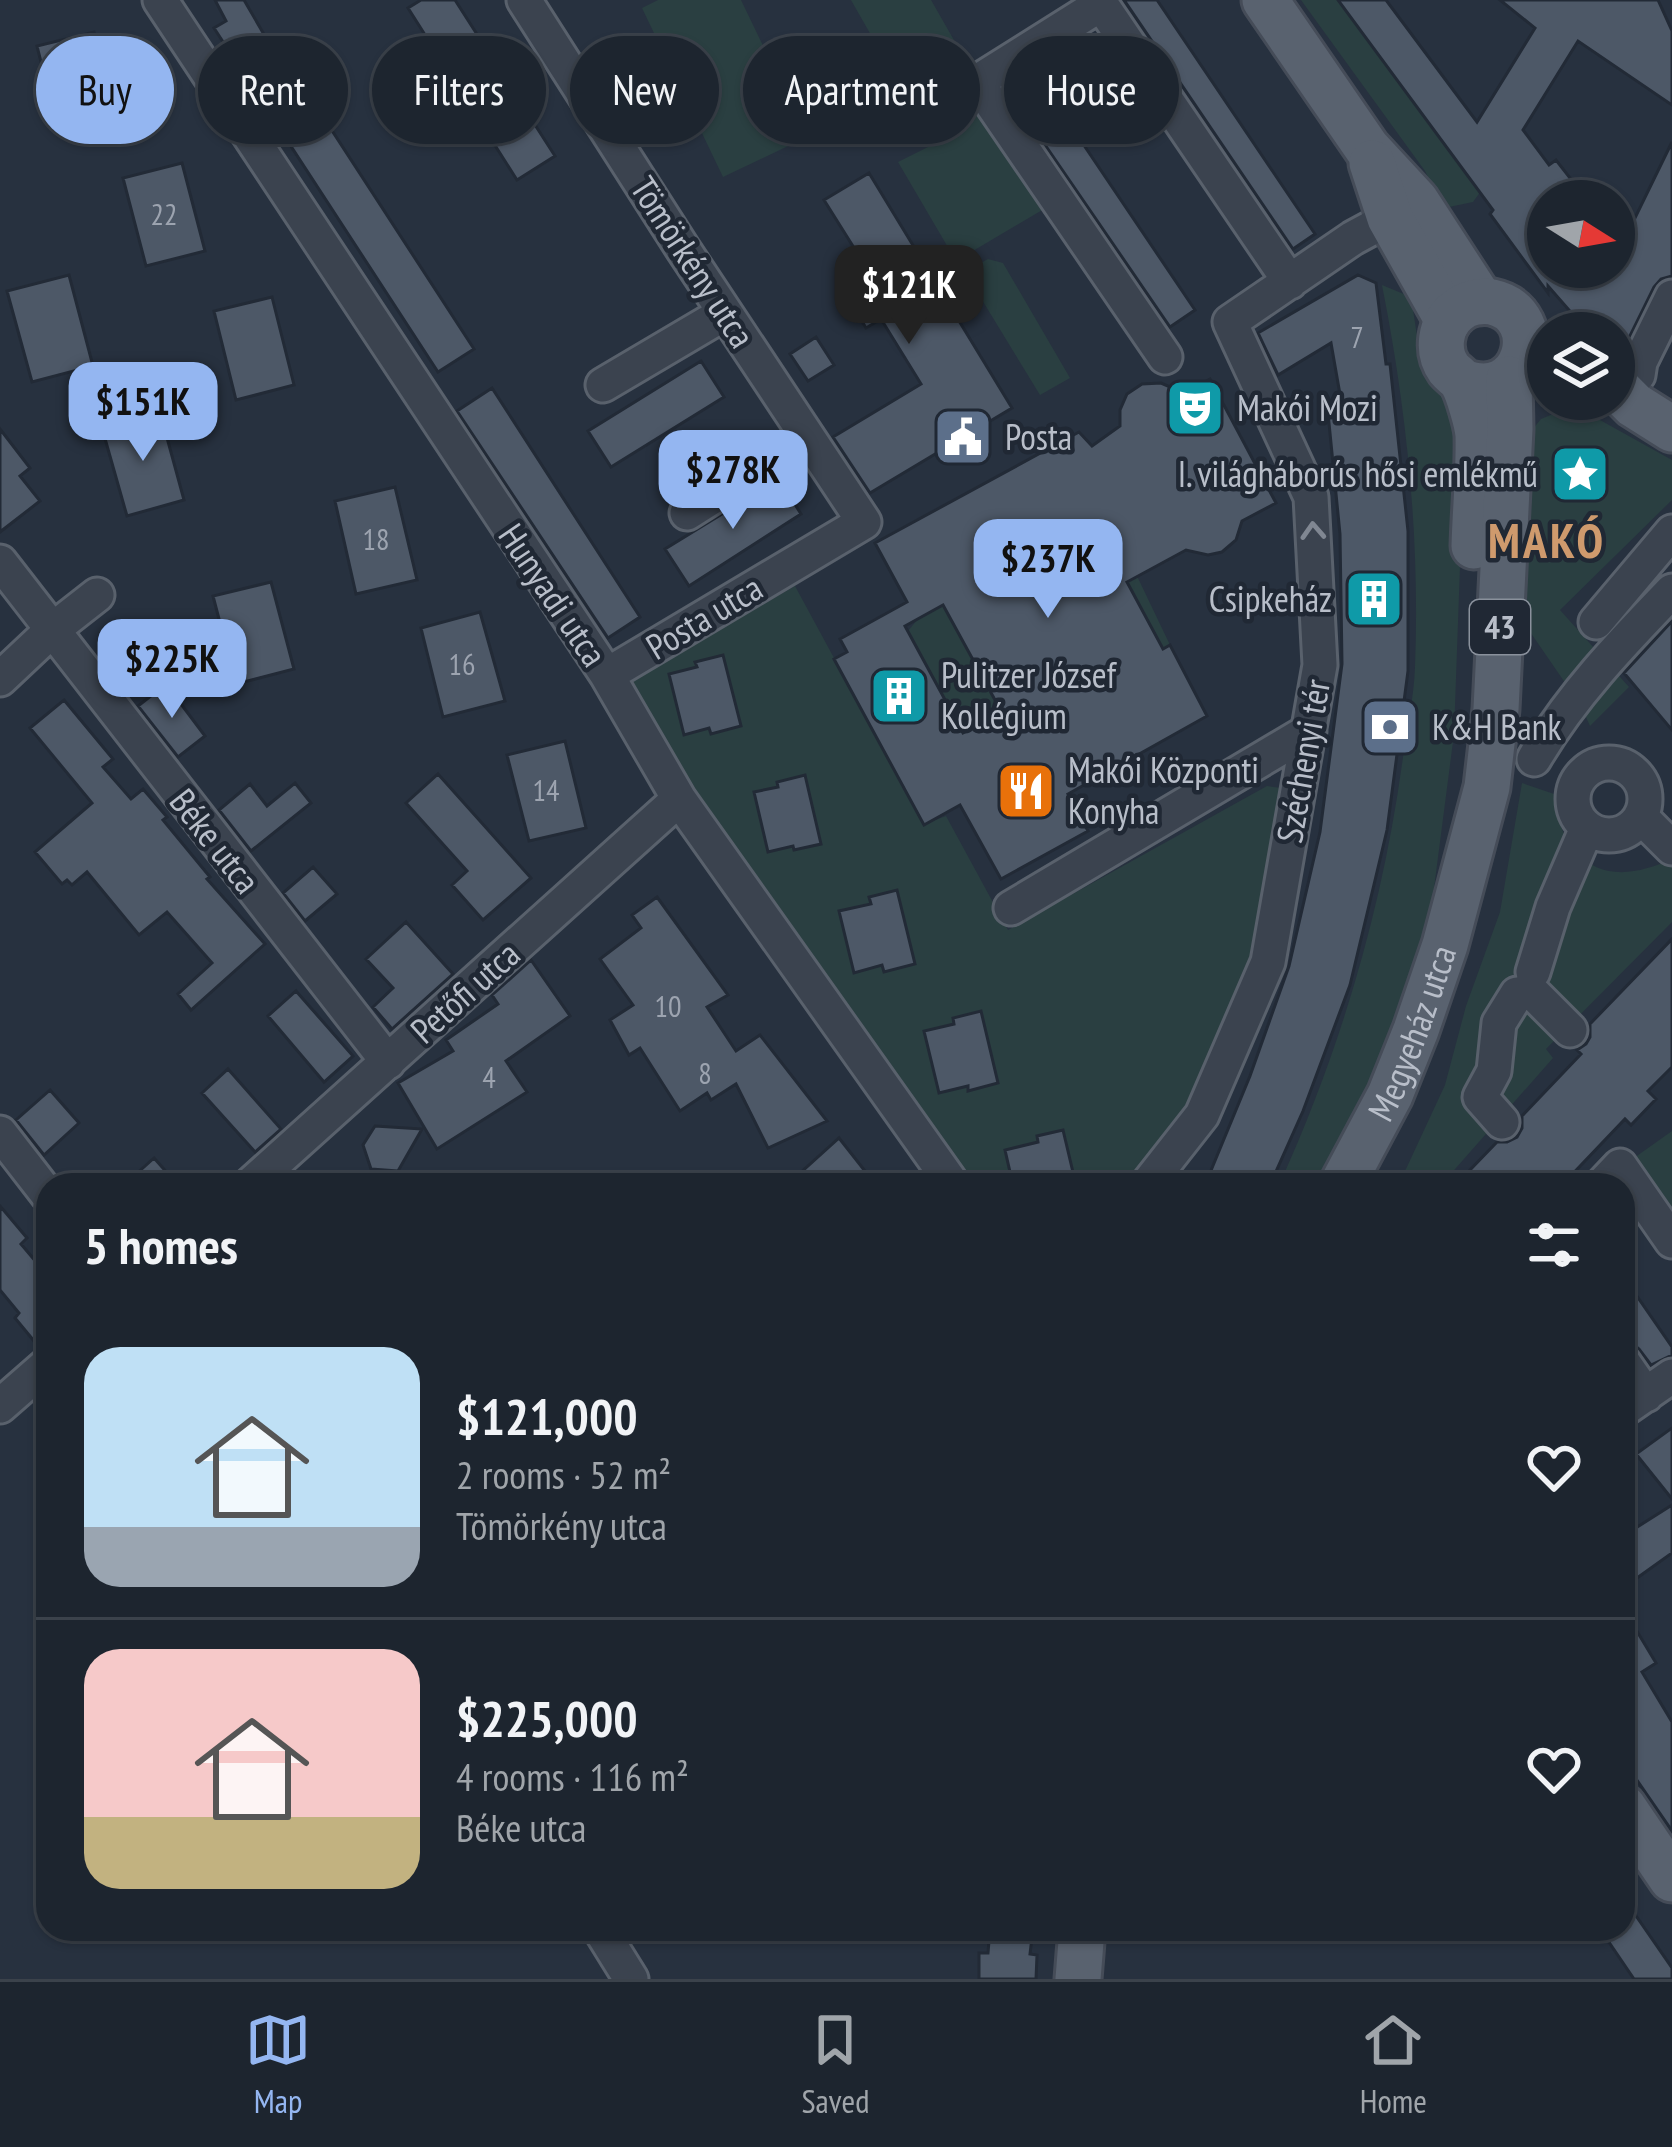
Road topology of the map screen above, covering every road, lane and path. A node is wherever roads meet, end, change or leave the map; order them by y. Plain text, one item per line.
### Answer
1 (160, 0) edge
2 (524, 0) edge
3 (1265, 0) edge
4 (1367, 148) junction
5 (1390, 218) junction
6 (1290, 282) junction
7 (1672, 297) edge
8 (1464, 311) junction
9 (725, 313) junction
10 (1527, 351) edge
11 (1527, 356) edge
12 (1166, 357) dead end
13 (1527, 363) edge
14 (1635, 375) edge
15 (1461, 381) junction
16 (603, 385) dead end
17 (1635, 406) edge
18 (1672, 429) edge
19 (807, 436) junction
20 (687, 513) dead end
21 (864, 522) joint
22 (1672, 532) edge
23 (0, 562) edge
24 (1672, 591) edge
25 (97, 595) dead end
26 (1596, 622) dead end
27 (51, 631) junction
28 (607, 675) junction
29 (0, 679) edge
30 (1557, 719) junction
31 (1309, 731) junction
32 (1583, 776) junction
33 (679, 799) junction
34 (1641, 817) junction
35 (1587, 828) junction
36 (1672, 848) edge
37 (1464, 871) junction
38 (1011, 908) dead end
39 (1528, 987) junction
40 (1570, 1030) dead end
41 (388, 1061) junction
42 (1502, 1121) dead end
43 (0, 1133) edge
44 (263, 1173) edge
45 (944, 1173) edge
46 (1156, 1173) edge
47 (1348, 1173) edge
48 (36, 1180) edge
49 (1635, 1188) edge
50 (1672, 1241) edge
51 (36, 1374) edge
52 (0, 1406) edge
53 (1635, 1825) edge
54 (1672, 1879) edge
55 (608, 1941) edge
56 (1081, 1941) edge
57 (632, 1979) edge
58 (1078, 1979) edge

1 - 28 street, Hunyadi utca
2 - 9 street, Tömörkény utca
3 - 4 main road, 43
4 - 5 main road, 43
4 - 8 main road, 43
5 - 6 street
5 - 8 main road, 43
6 - 12 street
31 -> 6 street, Széchenyi tér
7 - 14 street
8 - 10 main road, 43
8 - 15 main road, 43
9 - 16 street
9 - 19 street, Tömörkény utca
11 - 15 main road
13 - 37 main road, 43
15 - 37 main road, 43
17 - 18 main road
19 - 20 street
19 - 21 street, Tömörkény utca
21 - 28 street, Posta utca
22 - 26 street
23 - 27 street, Béke utca
24 - 30 street
25 - 27 street
27 - 29 street
27 - 41 street, Béke utca
28 - 33 street, Hunyadi utca
30 - 32 street
30 - 32 street
31 - 38 street
31 - 46 street, Széchenyi tér
32 - 34 street
32 - 35 street
33 - 41 street, Petőfi utca
33 - 45 street, Hunyadi utca
34 - 35 street
34 - 36 street
35 - 39 street
37 - 47 main road, Megyeház utca / 43
39 - 40 street
39 - 42 street
41 - 44 street, Petőfi utca
43 - 48 street
49 - 50 street
51 - 52 street
53 - 54 main road
55 - 57 street
56 - 58 main road

